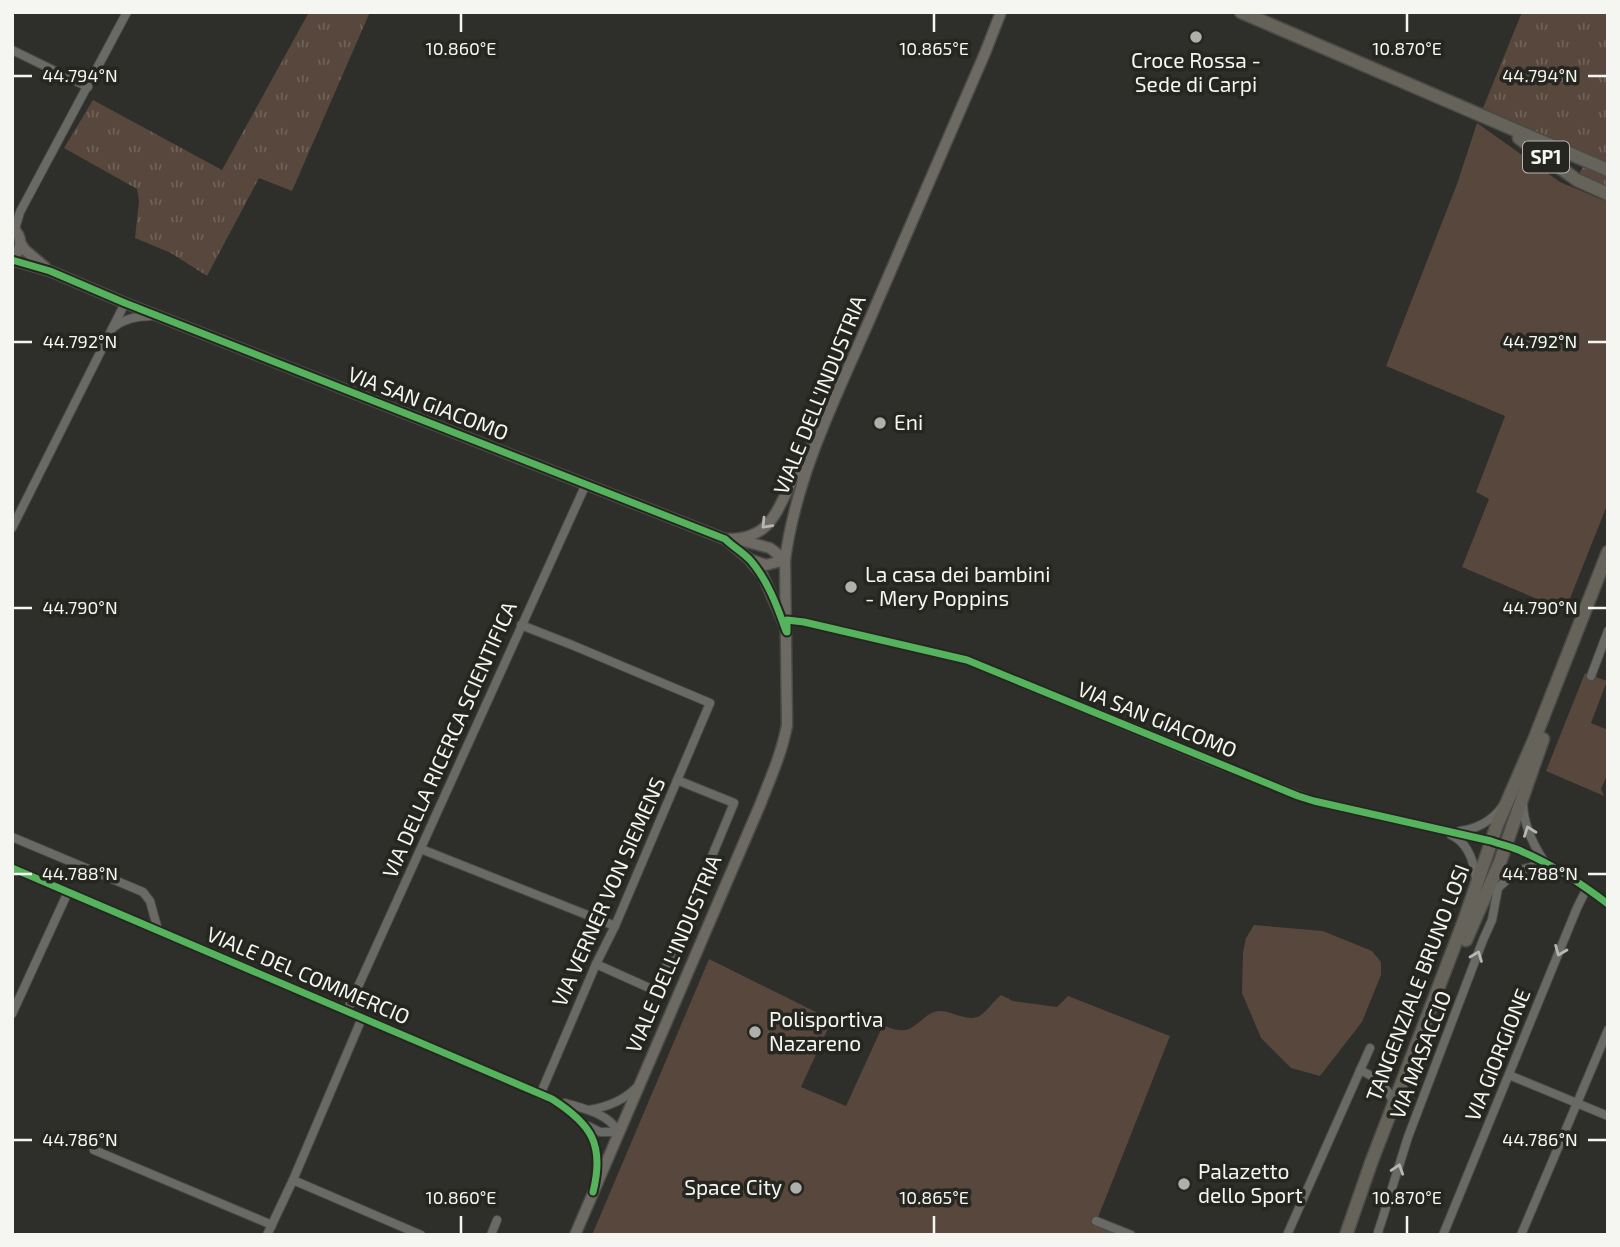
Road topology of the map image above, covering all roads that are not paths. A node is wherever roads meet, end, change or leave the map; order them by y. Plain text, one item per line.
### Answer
1 (127, 12) edge
2 (1001, 12) edge
3 (1241, 12) edge
4 (12, 50) edge
5 (88, 87) junction
6 (1486, 117) junction
7 (1584, 160) junction
8 (1608, 170) edge
9 (1577, 180) junction
10 (1608, 194) edge
11 (13, 225) edge
12 (21, 244) junction
13 (12, 259) edge
14 (50, 271) junction
15 (125, 303) junction
16 (157, 316) junction
17 (112, 329) junction
18 (825, 423) junction
19 (586, 484) junction
20 (12, 528) edge
21 (725, 539) junction
22 (740, 540) junction
23 (1608, 552) edge
24 (749, 559) junction
25 (785, 560) junction
26 (1608, 575) edge
27 (804, 622) dead end
28 (521, 625) junction
29 (1608, 631) edge
30 (787, 632) junction
31 (1591, 676) dead end
32 (677, 780) junction
33 (1523, 795) junction
34 (1509, 798) junction
35 (1436, 828) junction
36 (12, 837) edge
37 (1499, 843) junction
38 (421, 849) junction
39 (1546, 864) junction
40 (12, 868) edge
41 (1475, 887) junction
42 (1498, 888) junction
43 (1587, 888) junction
44 (68, 892) junction
45 (1482, 902) junction
46 (1608, 904) edge
47 (615, 926) junction
48 (158, 930) junction
49 (596, 964) junction
50 (347, 1011) junction
51 (12, 1014) edge
52 (362, 1018) junction
53 (1608, 1030) edge
54 (1370, 1048) dead end
55 (1360, 1070) junction
56 (1509, 1075) junction
57 (639, 1084) junction
58 (540, 1095) junction
59 (552, 1099) junction
60 (1576, 1103) junction
61 (1394, 1104) junction
62 (589, 1110) junction
63 (1608, 1116) edge
64 (585, 1125) junction
65 (619, 1132) junction
66 (94, 1150) dead end
67 (293, 1180) junction
68 (593, 1192) junction
69 (497, 1220) dead end
70 (1096, 1220) dead end
71 (272, 1225) junction
72 (267, 1235) edge
73 (421, 1235) edge
74 (491, 1235) edge
75 (575, 1235) edge
76 (1131, 1235) edge
77 (1287, 1235) edge
78 (1346, 1235) edge
79 (1353, 1235) edge
80 (1379, 1235) edge
81 (1443, 1235) edge
82 (1521, 1235) edge

1 - 5 street
2 - 18 street, VIALE DELL'INDUSTRIA
3 - 6 main road, SP1
4 - 5 street
5 - 11 street
6 - 7 main road, SP1
6 - 9 main road, SP1
7 - 8 main road, SP1
7 - 9 main road
9 - 10 main road, SP1
11 - 12 street
12 - 13 street
12 - 14 street, VIA SAN GIACOMO
13 - 14 street, VIA SAN GIACOMO
14 - 15 street, VIA SAN GIACOMO
15 - 16 street, VIA SAN GIACOMO
15 - 17 street
16 - 17 street
16 - 19 street, VIA SAN GIACOMO
17 - 20 street
18 -> 22 street
18 - 25 street, VIALE DELL'INDUSTRIA
19 - 21 street, VIA SAN GIACOMO
19 - 28 street, VIA DELLA RICERCA SCIENTIFICA
21 - 22 street, VIA SAN GIACOMO
21 - 24 street, VIA SAN GIACOMO
22 - 25 street, VIA SAN GIACOMO
23 - 34 main road, TANGENZIALE BRUNO LOSI
24 - 25 street
24 - 30 street, VIA SAN GIACOMO
25 - 30 street, VIALE DELL'INDUSTRIA
26 - 33 main road, TANGENZIALE BRUNO LOSI
27 - 35 street, VIA SAN GIACOMO
28 - 32 street, VIA VERNER VON SIEMENS
28 - 38 street, VIA DELLA RICERCA SCIENTIFICA
29 - 31 street
30 - 57 street, VIALE DELL'INDUSTRIA
32 - 47 street, VIA VERNER VON SIEMENS
32 - 49 street
33 - 37 main road, TANGENZIALE BRUNO LOSI
39 -> 33 street
34 - 35 street
34 - 37 main road, TANGENZIALE BRUNO LOSI
35 - 37 street, VIA SAN GIACOMO
35 - 41 street
36 - 48 street
37 - 39 street, VIA SAN GIACOMO
37 - 41 main road, TANGENZIALE BRUNO LOSI
37 - 45 main road, TANGENZIALE BRUNO LOSI
38 - 47 street
38 - 50 street, VIA DELLA RICERCA SCIENTIFICA
39 - 42 street
39 - 43 street, VIA SAN GIACOMO
40 - 44 street, VIALE DEL COMMERCIO
41 - 61 main road, TANGENZIALE BRUNO LOSI
42 - 45 street
80 -> 42 street, VIA MASACCIO
43 - 46 street, VIA SAN GIACOMO
43 -> 56 street, VIA GIORGIONE
44 - 48 street, VIALE DEL COMMERCIO
44 - 51 street
45 - 79 main road, TANGENZIALE BRUNO LOSI
47 - 49 street, VIA VERNER VON SIEMENS
48 - 50 street, VIALE DEL COMMERCIO
49 - 58 street, VIA VERNER VON SIEMENS
50 - 52 street, VIALE DEL COMMERCIO
52 - 58 street, VIALE DEL COMMERCIO
52 - 67 street
53 - 60 street
54 - 55 street
55 - 61 street
55 - 77 street
56 - 60 street
56 - 81 street, VIA GIORGIONE
57 - 62 street
57 - 65 street, VIALE DELL'INDUSTRIA
58 - 59 street, VIALE DEL COMMERCIO
59 - 62 street
59 - 64 street, VIALE DEL COMMERCIO
60 - 63 street
60 - 82 street
61 - 78 main road, TANGENZIALE BRUNO LOSI
62 - 65 street
64 - 65 street
64 - 68 street
65 - 68 street, VIALE DELL'INDUSTRIA
66 - 71 street
67 - 71 street
67 - 73 street
68 - 75 street, VIALE DELL'INDUSTRIA
69 - 74 street
70 - 76 street
71 - 72 street

